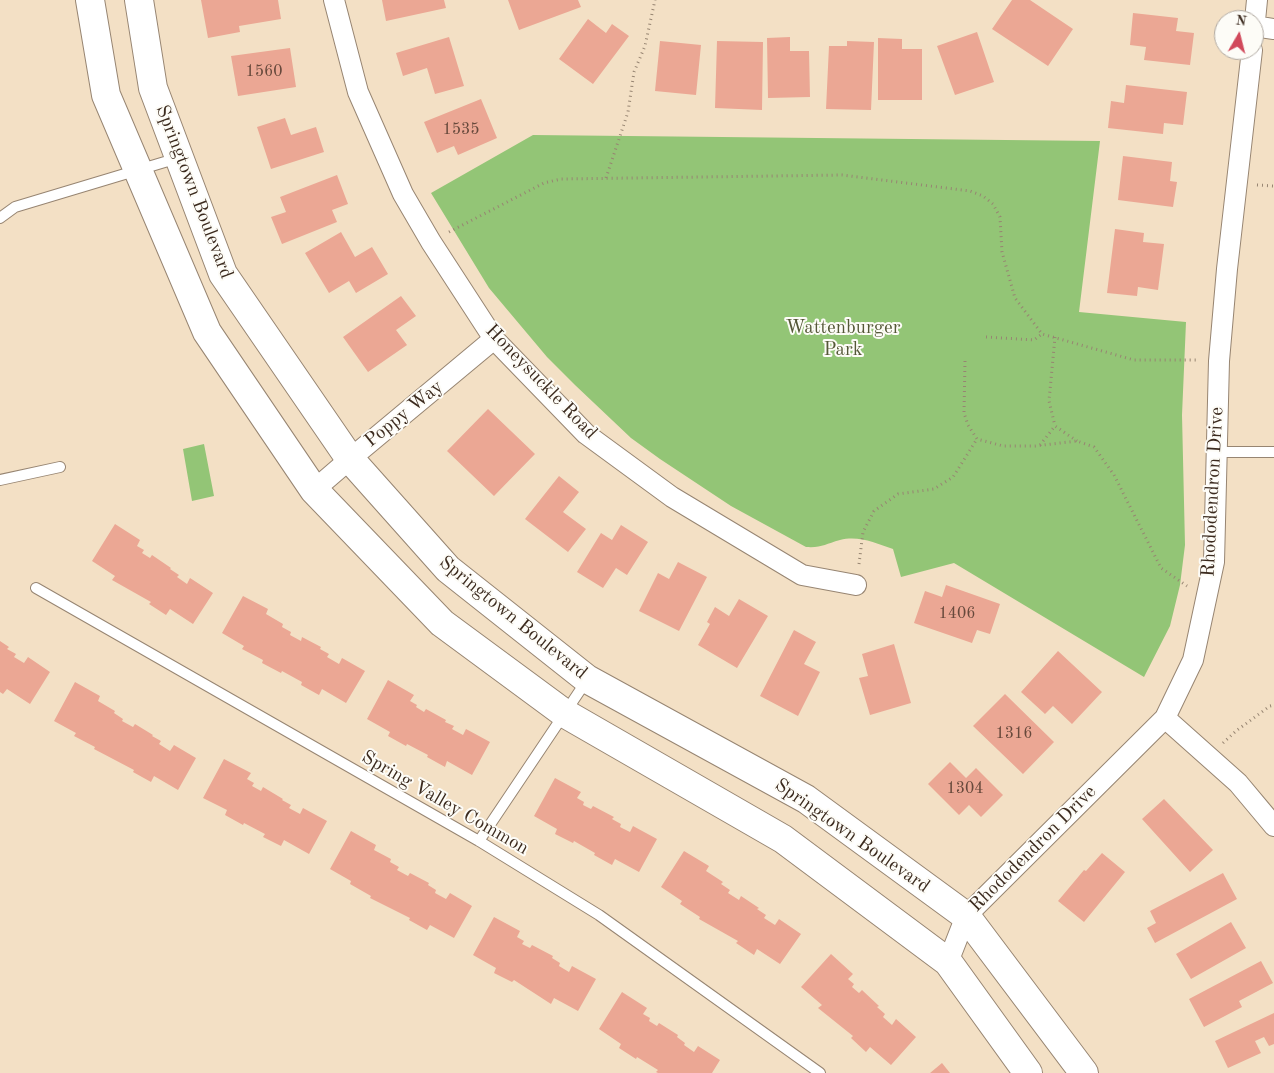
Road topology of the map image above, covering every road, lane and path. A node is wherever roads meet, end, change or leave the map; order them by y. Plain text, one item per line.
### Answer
1 (90, 0) edge
2 (139, 0) edge
3 (334, 0) edge
4 (656, 0) edge
5 (1251, 60) edge
6 (179, 157) junction
7 (137, 170) junction
8 (606, 178) junction
9 (0, 218) edge
10 (431, 242) junction
11 (1042, 334) junction
12 (986, 337) dead end
13 (1055, 337) junction
14 (494, 339) junction
15 (965, 361) dead end
16 (1219, 361) junction
17 (1055, 426) junction
18 (977, 439) junction
19 (1077, 441) junction
20 (1040, 445) junction
21 (1217, 452) junction
22 (1274, 452) edge
23 (350, 458) junction
24 (60, 467) dead end
25 (0, 480) edge
26 (314, 490) junction
27 (856, 584) joint
28 (36, 588) dead end
29 (1206, 600) junction
30 (587, 679) junction
31 (1274, 705) edge
32 (564, 713) junction
33 (1164, 718) junction
34 (1208, 757) junction
35 (1274, 826) edge
36 (479, 841) junction
37 (966, 916) junction
38 (948, 962) junction
39 (820, 1073) edge
40 (1028, 1073) edge
41 (1084, 1073) edge

1 - 7 street
2 - 6 street, Springtown Boulevard
3 - 10 street, Honeysuckle Road
4 - 8 path
5 - 16 street, Rhododendron Drive
6 - 7 lane
6 - 23 street, Springtown Boulevard
7 - 9 lane
7 - 26 street
8 - 10 path
8 - 11 path
10 - 14 street, Honeysuckle Road
11 - 12 path
11 - 13 path
13 - 16 path
13 - 17 path
14 - 23 street, Poppy Way
14 - 27 street, Honeysuckle Road
15 - 18 path
16 - 21 street, Rhododendron Drive
17 - 19 path
17 - 20 path
18 - 20 path
18 - 27 path
19 - 20 path
19 - 29 path
21 - 22 lane
21 - 29 street, Rhododendron Drive
23 - 26 street, Poppy Way
23 - 30 street, Springtown Boulevard
24 - 25 lane
26 - 32 street
28 - 36 lane, Spring Valley Common
29 - 33 street, Rhododendron Drive
30 - 32 lane
30 - 37 street, Springtown Boulevard
31 - 34 path
32 - 36 lane
32 - 38 street
33 - 34 street
33 - 37 street, Rhododendron Drive
34 - 35 street
36 - 39 lane, Spring Valley Common
37 - 38 street, Rhododendron Drive
37 - 41 street, Springtown Boulevard
38 - 40 street

